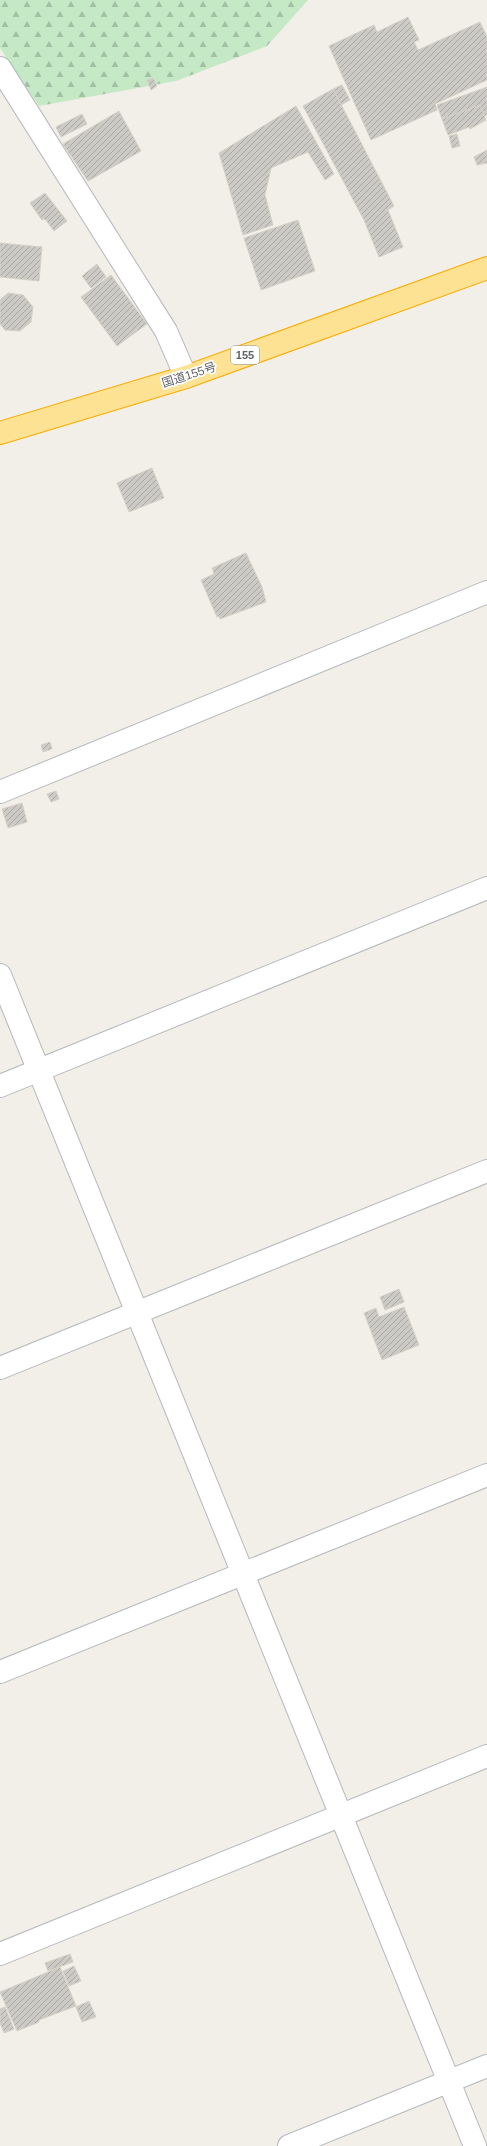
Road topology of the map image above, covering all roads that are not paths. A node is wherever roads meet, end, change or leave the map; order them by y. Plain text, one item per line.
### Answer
1 (0, 68) edge
2 (487, 268) edge
3 (186, 377) junction
4 (0, 433) edge
5 (487, 592) edge
6 (0, 792) edge
7 (487, 888) edge
8 (0, 975) edge
9 (39, 1070) junction
10 (0, 1086) edge
11 (487, 1171) edge
12 (137, 1312) junction
13 (0, 1368) edge
14 (487, 1475) edge
15 (244, 1574) junction
16 (0, 1672) edge
17 (487, 1756) edge
18 (342, 1815) junction
19 (0, 1954) edge
20 (487, 2066) edge
21 (449, 2082) junction
22 (289, 2146) edge
23 (475, 2146) edge

1 - 3 street
2 - 3 highway, 国道155号 / 155
3 - 4 highway, 国道155号 / 155
5 - 6 street
7 - 9 street
8 - 9 street
9 - 10 street
9 - 12 street
11 - 12 street
12 - 13 street
12 - 15 street
14 - 15 street
15 - 16 street
15 - 18 street
17 - 18 street
18 - 19 street
18 - 21 street
20 - 21 street
21 - 22 street
21 - 23 street

